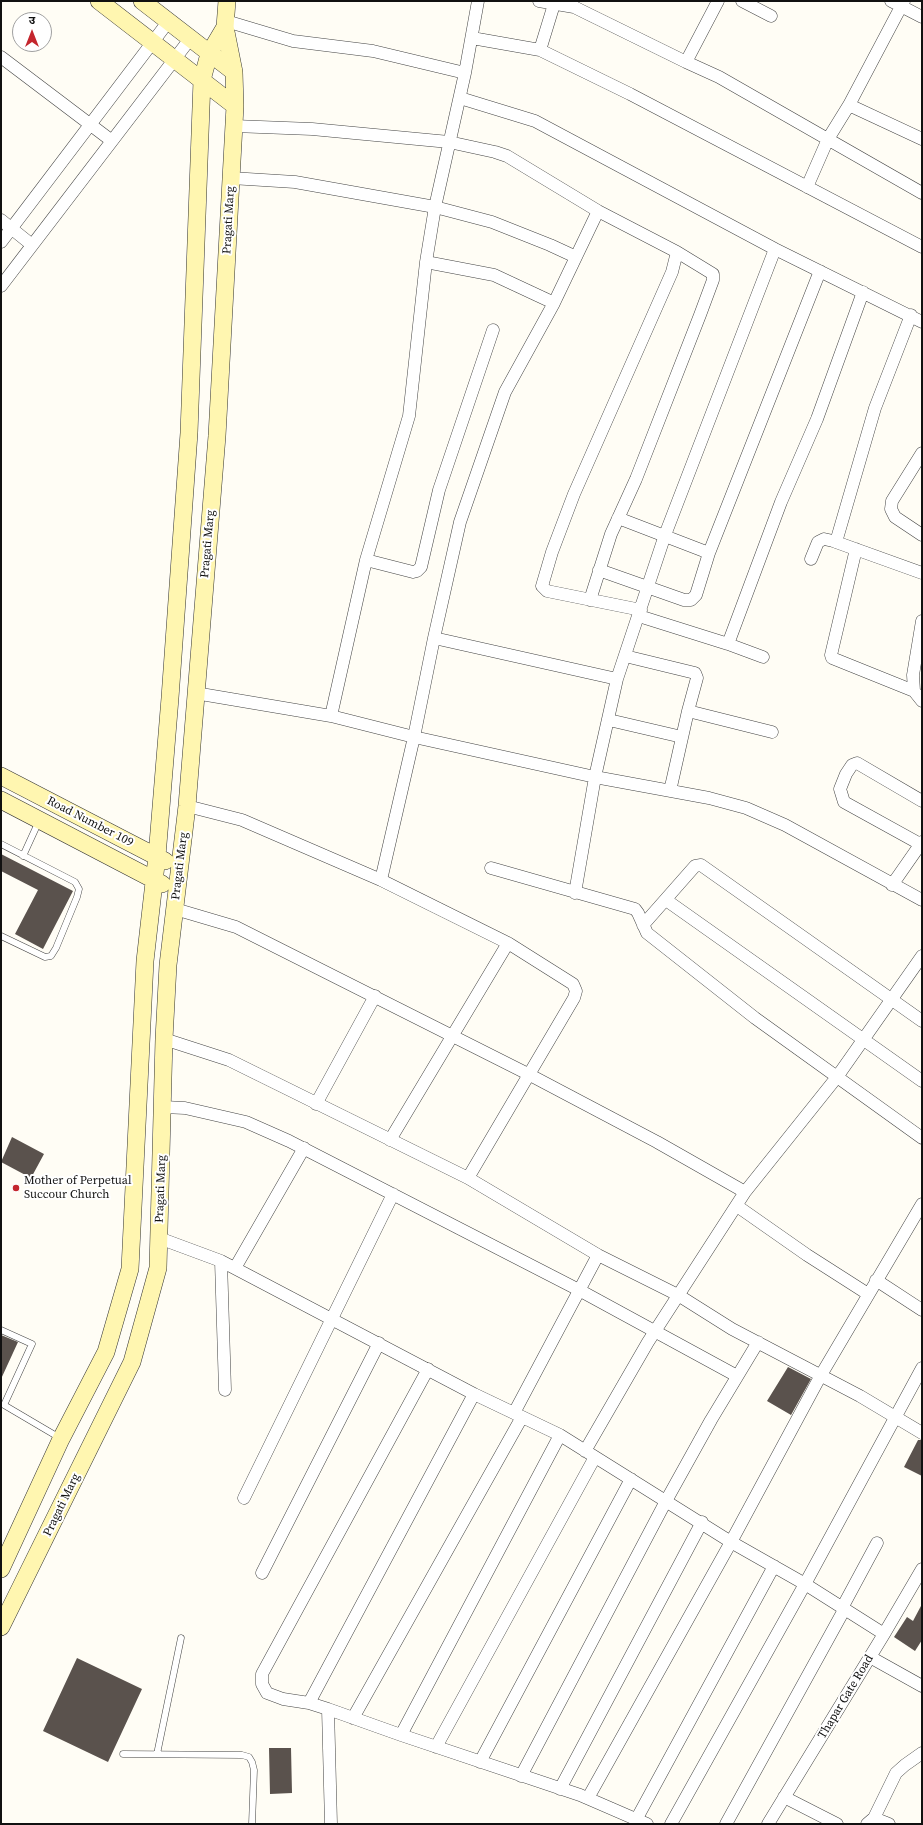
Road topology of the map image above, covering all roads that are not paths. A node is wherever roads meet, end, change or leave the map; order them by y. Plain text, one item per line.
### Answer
1 (99, 1) edge
2 (142, 1) edge
3 (227, 1) edge
4 (478, 1) edge
5 (539, 1) edge
6 (718, 1) edge
7 (742, 1) edge
8 (554, 3) edge
9 (899, 3) edge
10 (771, 16) dead end
11 (922, 17) edge
12 (168, 22) junction
13 (226, 24) junction
14 (472, 38) junction
15 (190, 39) junction
16 (152, 42) junction
17 (540, 50) junction
18 (209, 54) junction
19 (1, 57) edge
20 (174, 59) junction
21 (686, 62) junction
22 (234, 72) junction
23 (465, 73) junction
24 (202, 80) junction
25 (460, 98) junction
26 (235, 106) junction
27 (849, 106) junction
28 (90, 124) junction
29 (234, 126) junction
30 (828, 139) junction
31 (922, 139) edge
32 (112, 141) junction
33 (449, 142) junction
34 (231, 178) junction
35 (807, 187) junction
36 (922, 193) edge
37 (435, 207) junction
38 (598, 211) junction
39 (1, 220) edge
40 (11, 228) junction
41 (1, 242) edge
42 (32, 245) junction
43 (922, 247) edge
44 (774, 249) junction
45 (677, 252) junction
46 (576, 258) junction
47 (426, 262) junction
48 (820, 271) junction
49 (1, 286) edge
50 (863, 292) junction
51 (554, 303) junction
52 (911, 315) junction
53 (922, 322) edge
54 (493, 330) dead end
55 (922, 453) edge
56 (618, 518) junction
57 (664, 535) junction
58 (922, 535) edge
59 (836, 542) junction
60 (856, 549) junction
61 (710, 553) junction
62 (810, 559) dead end
63 (366, 560) junction
64 (600, 570) junction
65 (922, 573) edge
66 (649, 587) junction
67 (590, 600) junction
68 (640, 613) junction
69 (922, 621) edge
70 (434, 638) junction
71 (728, 644) junction
72 (625, 656) junction
73 (763, 657) dead end
74 (617, 679) junction
75 (195, 693) junction
76 (918, 696) edge
77 (688, 710) junction
78 (331, 716) junction
79 (609, 720) junction
80 (772, 732) dead end
81 (414, 737) junction
82 (682, 737) junction
83 (1, 776) edge
84 (595, 777) junction
85 (670, 791) junction
86 (1, 800) edge
87 (922, 801) edge
88 (187, 806) junction
89 (40, 820) junction
90 (922, 843) edge
91 (1, 844) edge
92 (23, 856) junction
93 (157, 856) junction
94 (180, 868) junction
95 (492, 868) dead end
96 (154, 880) junction
97 (381, 880) junction
98 (892, 885) junction
99 (177, 891) junction
100 (575, 893) junction
101 (666, 900) junction
102 (922, 900) edge
103 (175, 909) junction
104 (643, 925) junction
105 (1, 936) edge
106 (508, 943) junction
107 (922, 956) edge
108 (375, 996) junction
109 (891, 999) junction
110 (922, 1021) edge
111 (452, 1036) junction
112 (164, 1039) junction
113 (865, 1039) junction
114 (530, 1075) junction
115 (837, 1077) junction
116 (922, 1081) edge
117 (316, 1104) junction
118 (163, 1107) junction
119 (922, 1138) edge
120 (390, 1140) junction
121 (304, 1148) junction
122 (468, 1178) junction
123 (746, 1192) junction
124 (393, 1194) junction
125 (922, 1204) edge
126 (737, 1206) junction
127 (159, 1238) junction
128 (598, 1255) junction
129 (221, 1261) junction
130 (235, 1268) junction
131 (876, 1280) junction
132 (579, 1290) junction
133 (868, 1294) junction
134 (678, 1295) junction
135 (922, 1310) edge
136 (331, 1319) junction
137 (1, 1330) edge
138 (655, 1331) junction
139 (758, 1342) junction
140 (379, 1343) junction
141 (428, 1368) junction
142 (922, 1368) edge
143 (821, 1375) junction
144 (737, 1376) junction
145 (224, 1390) dead end
146 (474, 1394) junction
147 (3, 1404) edge
148 (518, 1415) junction
149 (895, 1416) junction
150 (922, 1433) edge
151 (560, 1435) junction
152 (61, 1439) junction
153 (590, 1454) junction
154 (632, 1479) junction
155 (244, 1498) dead end
156 (666, 1500) junction
157 (702, 1522) junction
158 (731, 1542) junction
159 (877, 1543) dead end
160 (774, 1566) junction
161 (1, 1569) edge
162 (922, 1569) edge
163 (262, 1573) dead end
164 (805, 1584) junction
165 (843, 1609) junction
166 (1, 1628) edge
167 (884, 1634) junction
168 (181, 1638) dead end
169 (870, 1657) junction
170 (922, 1686) edge
171 (309, 1703) junction
172 (328, 1709) junction
173 (353, 1718) junction
174 (401, 1735) junction
175 (436, 1747) junction
176 (922, 1753) edge
177 (123, 1754) dead end
178 (158, 1754) junction
179 (480, 1762) junction
180 (522, 1776) junction
181 (560, 1789) junction
182 (784, 1797) junction
183 (588, 1798) junction
184 (871, 1821) edge
185 (641, 1822) edge
186 (252, 1824) edge
187 (331, 1824) edge
188 (671, 1824) edge
189 (726, 1824) edge
190 (768, 1824) edge
191 (837, 1824) edge
192 (889, 1824) edge

1 - 16 main road
2 - 12 main road
3 - 13 main road
4 - 14 street
5 - 8 street
6 - 21 street
7 - 10 street
8 - 17 street
8 - 21 street
9 - 11 street
9 - 27 street
12 - 15 main road
12 - 16 street
13 - 18 main road, Pragati Marg
13 - 22 main road, Pragati Marg
13 - 23 street
14 - 17 street
14 - 23 street
15 - 18 main road
15 - 20 street
16 - 20 main road
16 - 28 street
17 - 35 street
18 - 22 main road
18 - 24 main road, Pragati Marg
19 - 28 street
20 - 24 main road
20 - 32 street
21 - 30 street
22 - 26 main road, Pragati Marg
23 - 25 street
24 - 26 main road
24 - 93 main road, Pragati Marg
25 - 33 street
25 - 44 street
26 - 29 main road, Pragati Marg
27 - 30 street
27 - 31 street
28 - 32 street
28 - 40 street
29 - 33 street
29 - 34 main road, Pragati Marg
30 - 35 street
30 - 36 street
32 - 42 street
33 - 37 street
33 - 38 street
34 - 37 street
34 - 75 main road, Pragati Marg
35 - 43 street
37 - 46 street
37 - 47 street
38 - 45 street
38 - 46 street
39 - 40 street
40 - 41 street
40 - 42 street
42 - 49 street
44 - 48 street
44 - 57 street
45 - 56 street
45 - 67 street
46 - 51 street
47 - 51 street
47 - 63 street
48 - 50 street
48 - 61 street
50 - 52 street
50 - 71 street
51 - 70 street
52 - 53 street
52 - 59 street
54 - 63 street
55 - 58 street
56 - 57 street
56 - 64 street
57 - 61 street
57 - 66 street
59 - 60 street
59 - 62 street
60 - 65 street
60 - 76 street
61 - 66 street
63 - 78 street
64 - 66 street
64 - 67 street
66 - 68 street
67 - 68 street
68 - 71 street
68 - 72 street
69 - 76 street
70 - 74 street
70 - 81 street
71 - 73 street
72 - 74 street
72 - 77 street
74 - 79 street
75 - 78 street
75 - 88 main road, Pragati Marg
77 - 80 street
77 - 82 street
78 - 81 street
79 - 82 street
79 - 84 street
81 - 84 street
81 - 97 street
82 - 85 street
83 - 93 main road, Road Number 109
84 - 85 street
84 - 100 street
85 - 98 street
86 - 89 main road, Road Number 109
87 - 90 street
88 - 94 main road, Pragati Marg
88 - 97 street
89 - 92 lane
89 - 96 main road, Road Number 109
90 - 98 street
91 - 92 lane
92 - 105 lane
93 - 94 main road, Road Number 109
93 - 96 main road, Pragati Marg
94 - 99 main road, Pragati Marg
95 - 100 street
96 - 99 main road, Road Number 109
96 - 152 main road, Pragati Marg
97 - 106 street
98 - 102 street
99 - 103 main road, Pragati Marg
100 - 104 street
101 - 104 street
101 - 109 street
101 - 113 street
103 - 108 street
103 - 112 main road, Pragati Marg
104 - 115 street
106 - 111 street
106 - 114 street
107 - 109 street
108 - 111 street
108 - 117 street
109 - 110 street
109 - 113 street
111 - 114 street
111 - 120 street
112 - 117 street
112 - 118 main road, Pragati Marg
113 - 115 street
113 - 116 street
114 - 122 street
114 - 123 street
115 - 119 street
115 - 123 street
117 - 120 street
118 - 121 street
118 - 127 main road, Pragati Marg
120 - 122 street
121 - 124 street
121 - 130 street
122 - 128 street
123 - 126 street
124 - 132 street
124 - 136 street
125 - 131 street
126 - 133 street
126 - 134 street
127 - 129 street
127 - 166 main road, Pragati Marg
128 - 132 street
128 - 134 street
129 - 130 street
129 - 145 street
130 - 136 street
131 - 133 street
131 - 135 street
132 - 138 street
132 - 148 street
133 - 143 street
134 - 138 street
134 - 139 street
136 - 140 street
136 - 155 street
137 - 147 lane
138 - 144 street
138 - 153 street
139 - 143 street
139 - 144 street
140 - 141 street
140 - 163 street
141 - 146 street
141 - 171 street
142 - 149 street
143 - 149 street
143 - 158 street
144 - 156 street
146 - 148 street
146 - 171 street
147 - 152 lane
148 - 151 street
148 - 173 street
149 - 150 street
149 - 164 street
151 - 153 street
151 - 174 street
152 - 161 main road, Pragati Marg
153 - 154 street
153 - 175 street
154 - 156 street
154 - 179 street
156 - 157 street
156 - 180 street
157 - 158 street
157 - 181 street
158 - 160 street
158 - 183 street
159 - 165 street
160 - 164 street
160 - 185 street
162 - 167 street, Thapar Gate Road
164 - 165 street
164 - 188 street
165 - 167 street
165 - 189 street
167 - 169 street, Thapar Gate Road
168 - 178 lane
169 - 170 street
169 - 182 street, Thapar Gate Road
171 - 172 street
172 - 173 street
172 - 187 street
173 - 174 street
174 - 175 street
175 - 179 street
176 - 184 street
177 - 178 lane
178 - 186 lane
179 - 180 street
180 - 181 street
181 - 183 street
182 - 190 street, Thapar Gate Road
182 - 191 street
183 - 185 street
184 - 192 street

